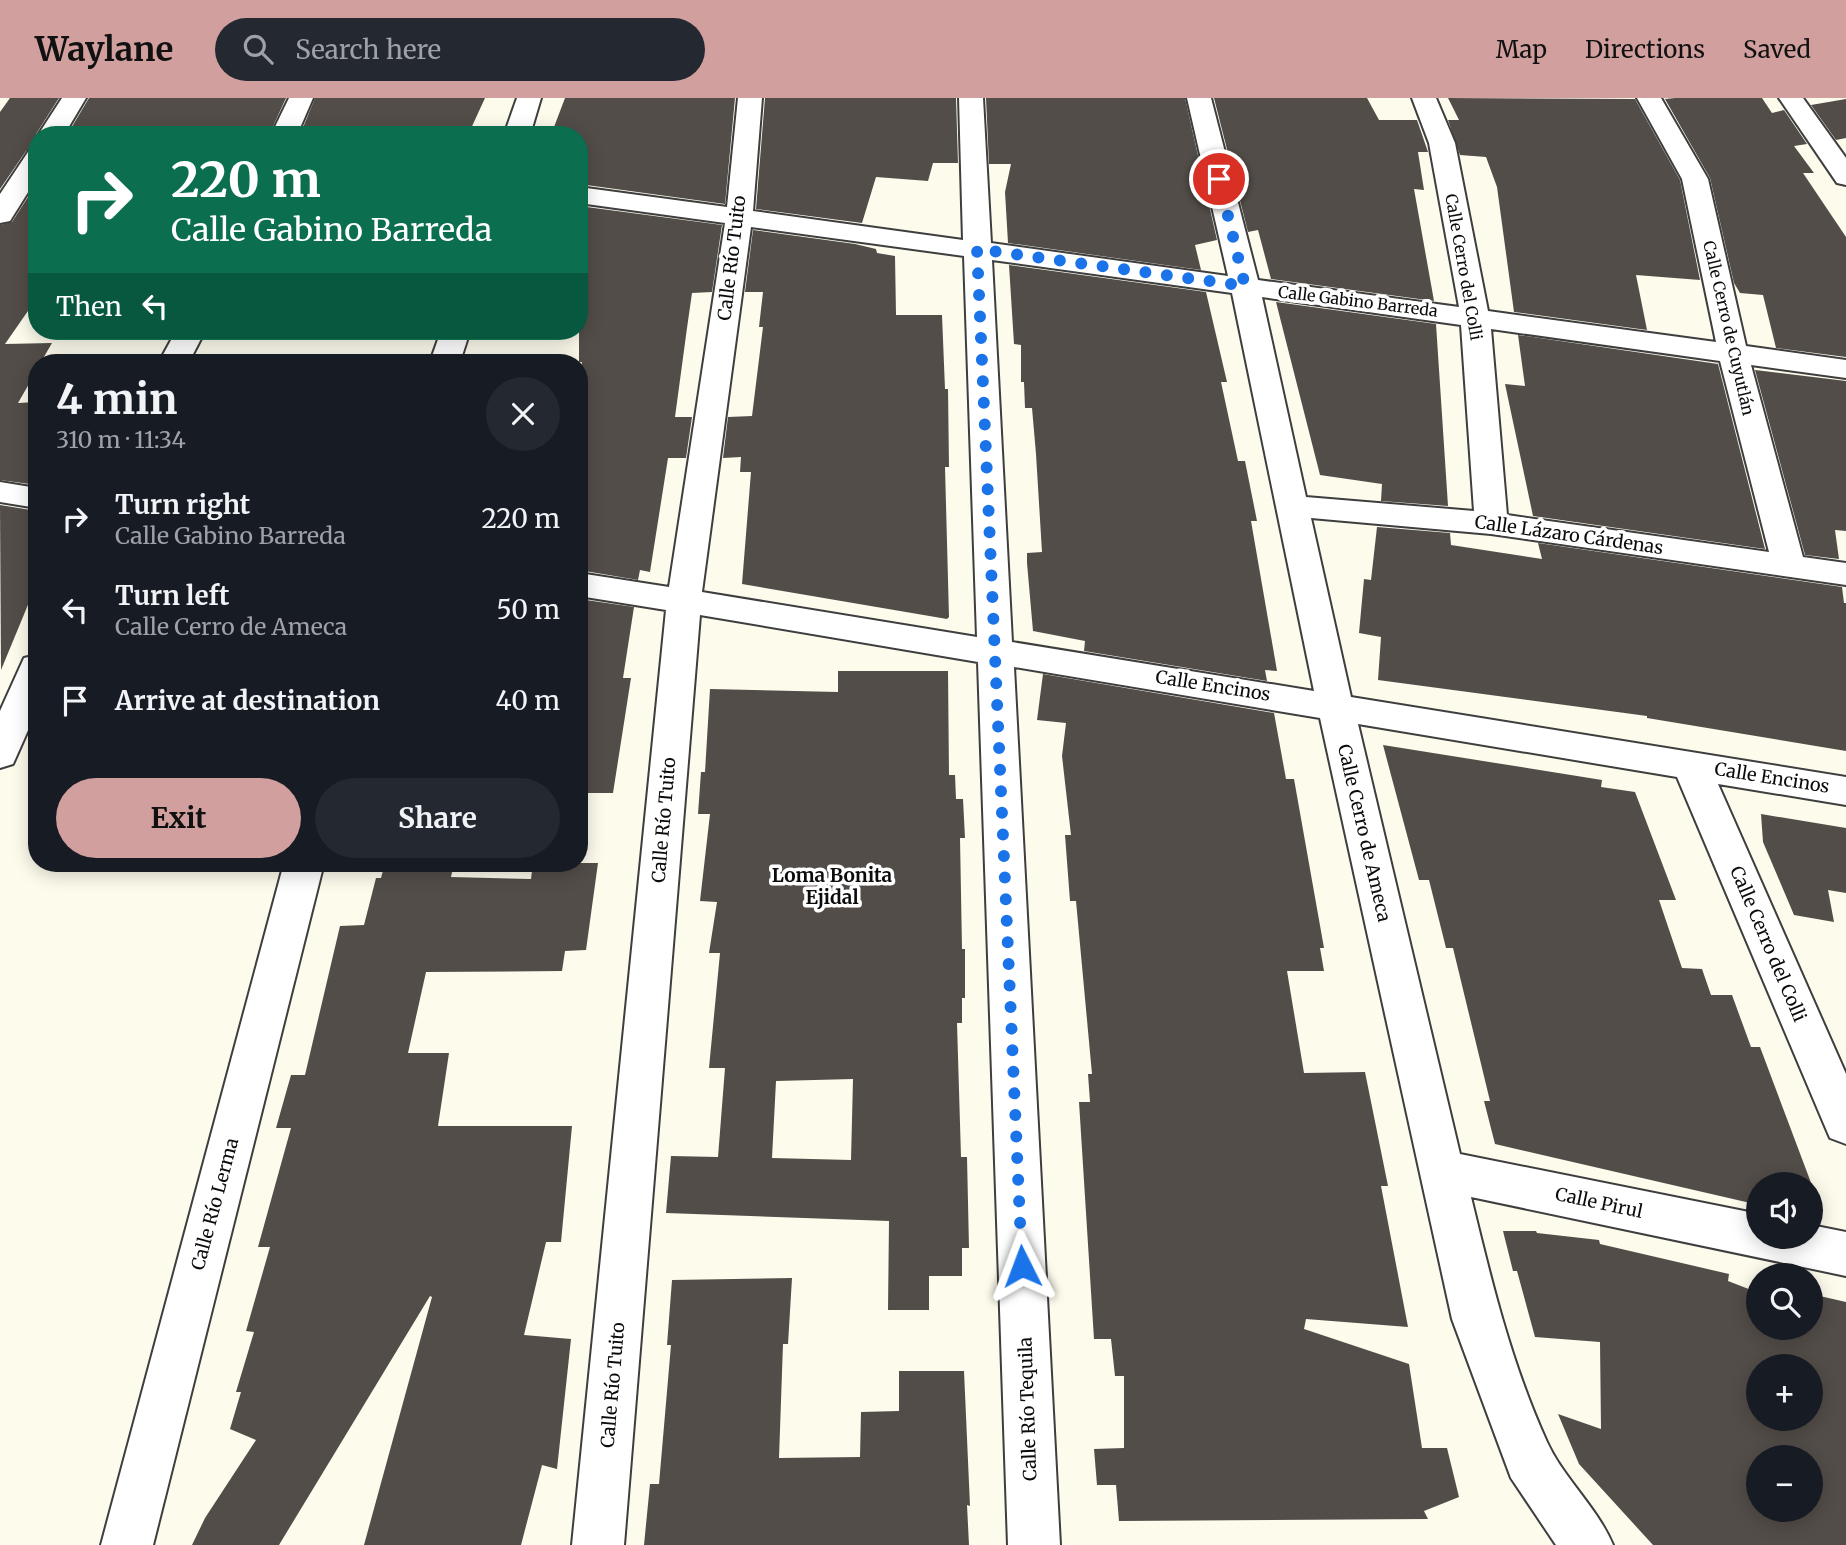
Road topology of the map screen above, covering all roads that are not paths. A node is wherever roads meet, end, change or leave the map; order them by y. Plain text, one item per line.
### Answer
1 (74, 98) edge
2 (302, 98) edge
3 (528, 98) edge
4 (750, 98) edge
5 (971, 98) edge
6 (1199, 98) edge
7 (1424, 98) edge
8 (1650, 98) edge
9 (1791, 98) edge
10 (57, 126) edge
11 (288, 126) edge
12 (520, 126) edge
13 (28, 171) edge
14 (1846, 177) edge
15 (588, 196) edge
16 (0, 215) edge
17 (739, 217) junction
18 (977, 249) junction
19 (1245, 286) junction
20 (1475, 316) junction
21 (1732, 353) junction
22 (1846, 369) edge
23 (0, 492) edge
24 (28, 497) edge
25 (1291, 506) junction
26 (1491, 523) junction
27 (1789, 566) junction
28 (1846, 574) edge
29 (588, 585) edge
30 (684, 600) junction
31 (995, 652) junction
32 (28, 688) edge
33 (1335, 706) junction
34 (0, 754) edge
35 (1690, 764) junction
36 (1846, 790) edge
37 (302, 872) edge
38 (1846, 1124) edge
39 (1440, 1170) junction
40 (1746, 1233) edge
41 (1822, 1249) edge
42 (1846, 1254) edge
43 (127, 1545) edge
44 (598, 1545) edge
45 (1034, 1545) edge
46 (1587, 1545) edge

1 - 10 street
2 - 11 street
3 - 12 street
4 - 17 street, Calle Río Tuito
5 - 18 street, Calle Río Tequila
6 - 19 street, Calle Cerro de Ameca
7 - 20 street, Calle Cerro del Colli
8 - 21 street, Calle Cerro de Cuyutlán
9 - 14 street
13 - 16 street
15 - 17 street, Calle Gabino Barreda
17 - 18 street, Calle Gabino Barreda
17 - 30 street, Calle Río Tuito
18 - 19 street, Calle Gabino Barreda
18 - 31 street, Calle Río Tequila
19 - 20 street, Calle Gabino Barreda
19 - 25 street, Calle Cerro de Ameca
20 - 21 street, Calle Gabino Barreda
20 - 26 street, Calle Cerro del Colli
21 - 22 street, Calle Gabino Barreda
21 - 27 street, Calle Cerro de Cuyutlán
23 - 24 street
25 - 26 street, Calle Lázaro Cárdenas
25 - 33 street, Calle Cerro de Ameca
26 - 27 street, Calle Lázaro Cárdenas
27 - 28 street, Calle Lázaro Cárdenas
29 - 30 street, Calle Encinos
30 - 31 street, Calle Encinos
30 - 44 street, Calle Río Tuito
31 - 33 street, Calle Encinos
31 - 45 street, Calle Río Tequila
32 - 34 street
33 - 35 street, Calle Encinos
33 - 39 street, Calle Cerro de Ameca
35 - 36 street, Calle Encinos
35 - 38 street, Calle Cerro del Colli
37 - 43 street, Calle Río Lerma
39 - 40 street, Calle Pirul
39 - 46 street, Calle Cerro de Ameca
41 - 42 street

